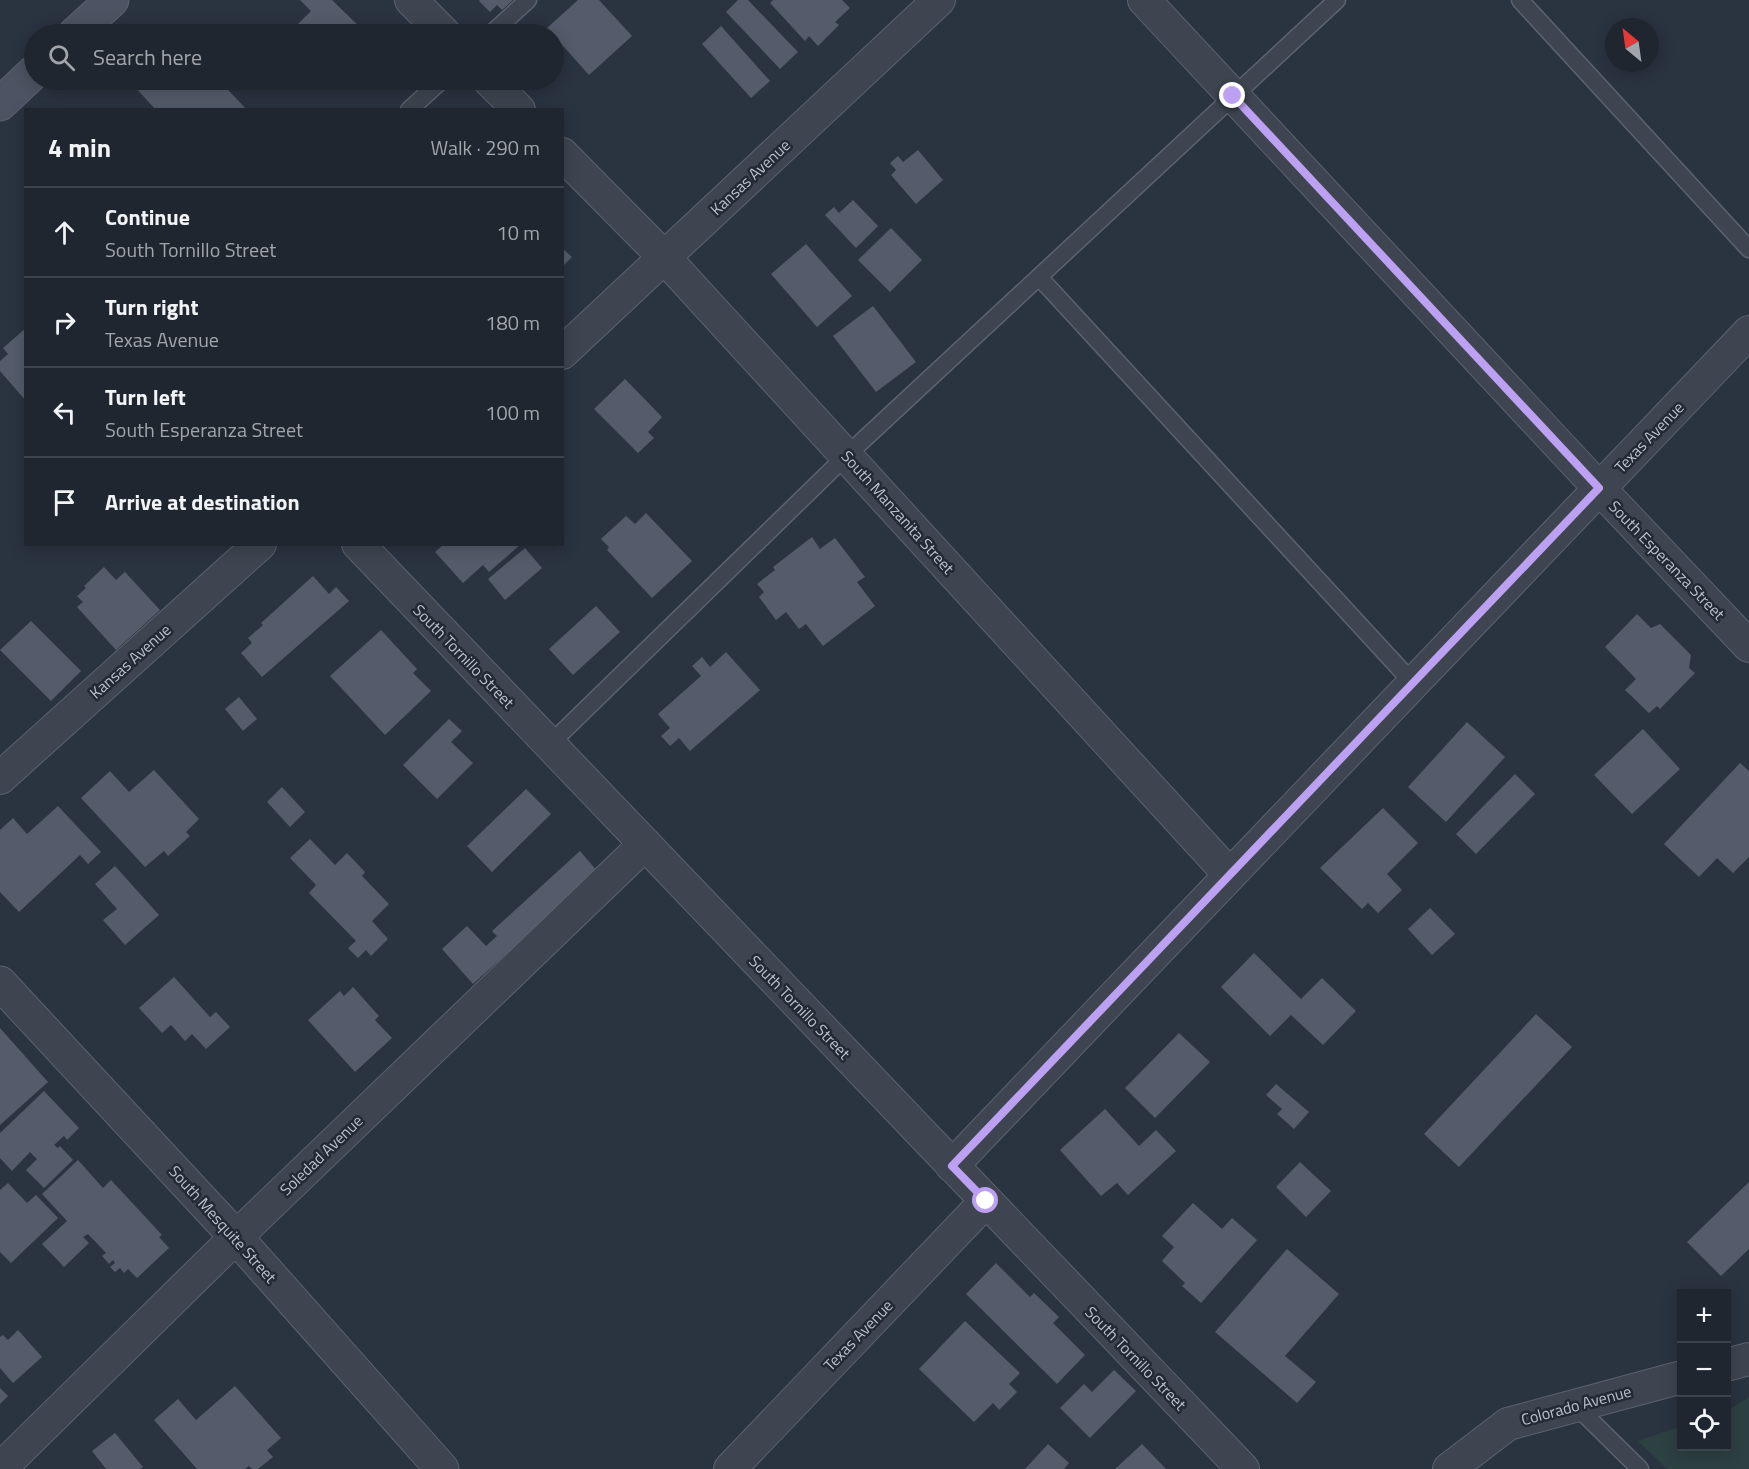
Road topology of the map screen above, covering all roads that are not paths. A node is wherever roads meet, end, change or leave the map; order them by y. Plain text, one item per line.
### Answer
1 (112, 0) edge
2 (411, 0) edge
3 (528, 0) edge
4 (939, 0) edge
5 (1144, 0) edge
6 (1337, 0) edge
7 (1520, 0) edge
8 (86, 24) edge
9 (435, 24) edge
10 (502, 24) edge
11 (24, 81) edge
12 (431, 90) edge
13 (499, 90) edge
14 (1233, 96) junction
15 (0, 104) edge
16 (411, 108) edge
17 (517, 108) edge
18 (564, 156) edge
19 (1749, 249) edge
20 (664, 257) junction
21 (1039, 277) junction
22 (1749, 332) edge
23 (564, 352) edge
24 (846, 456) junction
25 (1599, 488) junction
26 (258, 546) edge
27 (360, 546) edge
28 (1749, 646) edge
29 (1413, 683) junction
30 (549, 745) junction
31 (0, 778) edge
32 (645, 844) junction
33 (1229, 874) junction
34 (0, 982) edge
35 (952, 1166) junction
36 (986, 1201) junction
37 (236, 1237) junction
38 (1749, 1359) edge
39 (1731, 1364) edge
40 (1677, 1378) edge
41 (1575, 1405) junction
42 (0, 1469) edge
43 (442, 1469) edge
44 (730, 1469) edge
45 (1243, 1469) edge
46 (1449, 1469) edge
47 (1640, 1469) edge

1 - 8 main road
2 - 9 street
3 - 10 lane
4 - 20 street, Kansas Avenue
5 - 14 street, South Esperanza Street
6 - 14 lane
7 - 19 lane
11 - 15 main road
12 - 16 lane
13 - 17 street
14 - 21 lane
14 - 25 street, South Esperanza Street
18 - 20 street, South Manzanita Street
20 - 23 street, Kansas Avenue
20 - 24 street, South Manzanita Street
21 - 24 lane
21 - 29 lane
22 - 25 street, Texas Avenue
24 - 30 lane
24 - 33 street, South Manzanita Street
25 - 28 street, South Esperanza Street
25 - 29 street, Texas Avenue
26 - 31 street, Kansas Avenue
27 - 30 street, South Tornillo Street
29 - 33 street, Texas Avenue
30 - 32 street, South Tornillo Street
32 - 35 street, South Tornillo Street
32 - 37 street, Soledad Avenue
33 - 35 street, Texas Avenue
34 - 37 street, South Mesquite Street
35 - 36 street, South Tornillo Street
36 - 44 street, Texas Avenue
36 - 45 street, South Tornillo Street
37 - 42 street, Soledad Avenue
37 - 43 street, South Mesquite Street
38 - 39 street
40 - 41 street, Colorado Avenue
41 - 46 street, Colorado Avenue
41 - 47 lane

